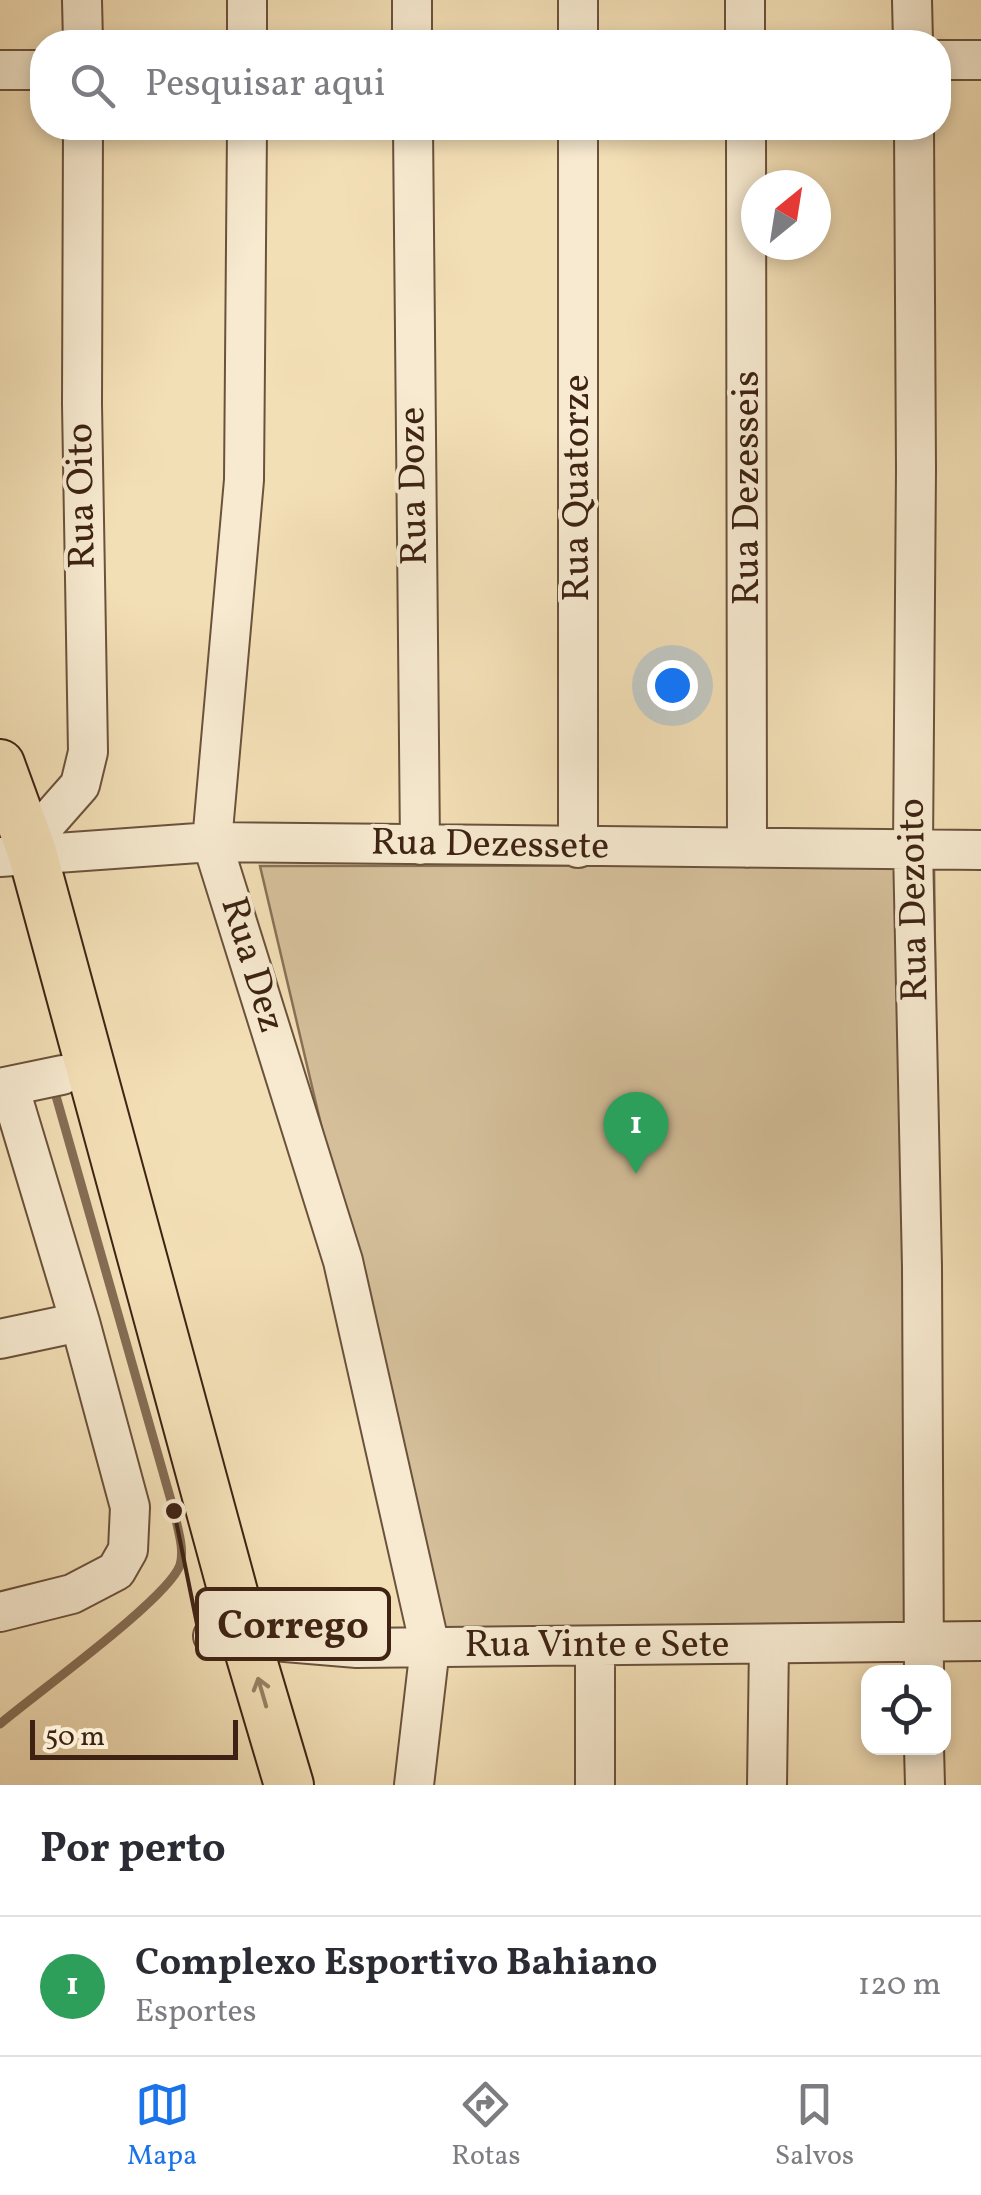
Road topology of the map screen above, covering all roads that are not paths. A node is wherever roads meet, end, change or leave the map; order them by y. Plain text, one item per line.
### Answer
1 (82, 0) edge
2 (247, 0) edge
3 (412, 0) edge
4 (578, 0) edge
5 (745, 0) edge
6 (912, 0) edge
7 (83, 30) edge
8 (248, 30) edge
9 (412, 30) edge
10 (578, 30) edge
11 (745, 30) edge
12 (913, 30) edge
13 (951, 60) edge
14 (981, 60) edge
15 (0, 70) edge
16 (30, 70) edge
17 (83, 140) edge
18 (247, 140) edge
19 (412, 140) edge
20 (578, 140) edge
21 (746, 140) edge
22 (914, 140) edge
23 (9, 818) edge
24 (212, 842) junction
25 (420, 845) junction
26 (578, 848) junction
27 (747, 848) junction
28 (913, 848) junction
29 (981, 850) edge
30 (62, 1075) junction
31 (4, 1087) edge
32 (80, 1322) junction
33 (0, 1340) edge
34 (0, 1612) edge
35 (229, 1638) junction
36 (981, 1642) edge
37 (769, 1645) junction
38 (595, 1646) junction
39 (430, 1647) junction
40 (924, 1657) edge
41 (924, 1755) edge
42 (256, 1785) edge
43 (289, 1785) edge
44 (414, 1785) edge
45 (595, 1785) edge
46 (767, 1785) edge
47 (925, 1785) edge

1 - 7 street
2 - 8 street
3 - 9 street
4 - 10 street
5 - 11 street
6 - 12 street
13 - 14 street
15 - 16 street
17 - 23 street, Rua Oito
18 - 24 street, Rua Dez
19 - 25 street, Rua Doze
20 - 26 street, Rua Quatorze
21 - 27 street, Rua Dezesseis
22 - 28 street, Rua Dezoito
23 - 24 street, Rua Dezessete
23 - 30 main road
23 - 35 main road
24 - 25 street, Rua Dezessete
24 - 39 street, Rua Dez
25 - 26 street, Rua Dezessete
26 - 27 street, Rua Dezessete
27 - 28 street, Rua Dezessete
28 - 29 street, Rua Dezessete
28 - 40 street, Rua Dezoito
30 - 31 street
30 - 35 main road
31 - 32 street
32 - 33 street
32 - 34 street
35 - 39 street, Rua Vinte e Sete
35 - 42 main road
43 -> 35 main road
36 - 40 street, Rua Vinte e Sete
37 - 38 street, Rua Vinte e Sete
37 - 40 street, Rua Vinte e Sete
37 - 46 street
38 - 39 street, Rua Vinte e Sete
38 - 45 street
39 - 44 street, Rua Dez
41 - 47 street

